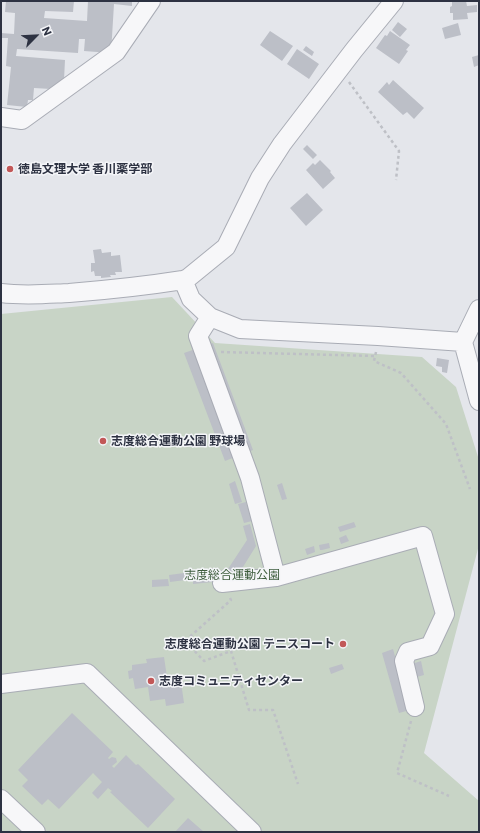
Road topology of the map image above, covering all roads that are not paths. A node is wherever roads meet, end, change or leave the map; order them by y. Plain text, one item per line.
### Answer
1 (151, 1) edge
2 (394, 1) edge
3 (1, 119) edge
4 (183, 280) junction
5 (1, 293) edge
6 (479, 309) edge
7 (210, 317) junction
8 (463, 342) junction
9 (479, 401) edge
10 (276, 576) junction
11 (222, 583) road end
12 (1, 684) edge
13 (415, 707) road end
14 (1, 800) edge
15 (36, 832) edge
16 (252, 832) edge

1 - 3 street
2 - 4 street
4 - 5 street
4 - 7 street
6 - 8 street
7 - 8 street
7 - 10 street
8 - 9 street
10 - 11 street
10 - 13 street
12 - 16 street
14 - 15 street

